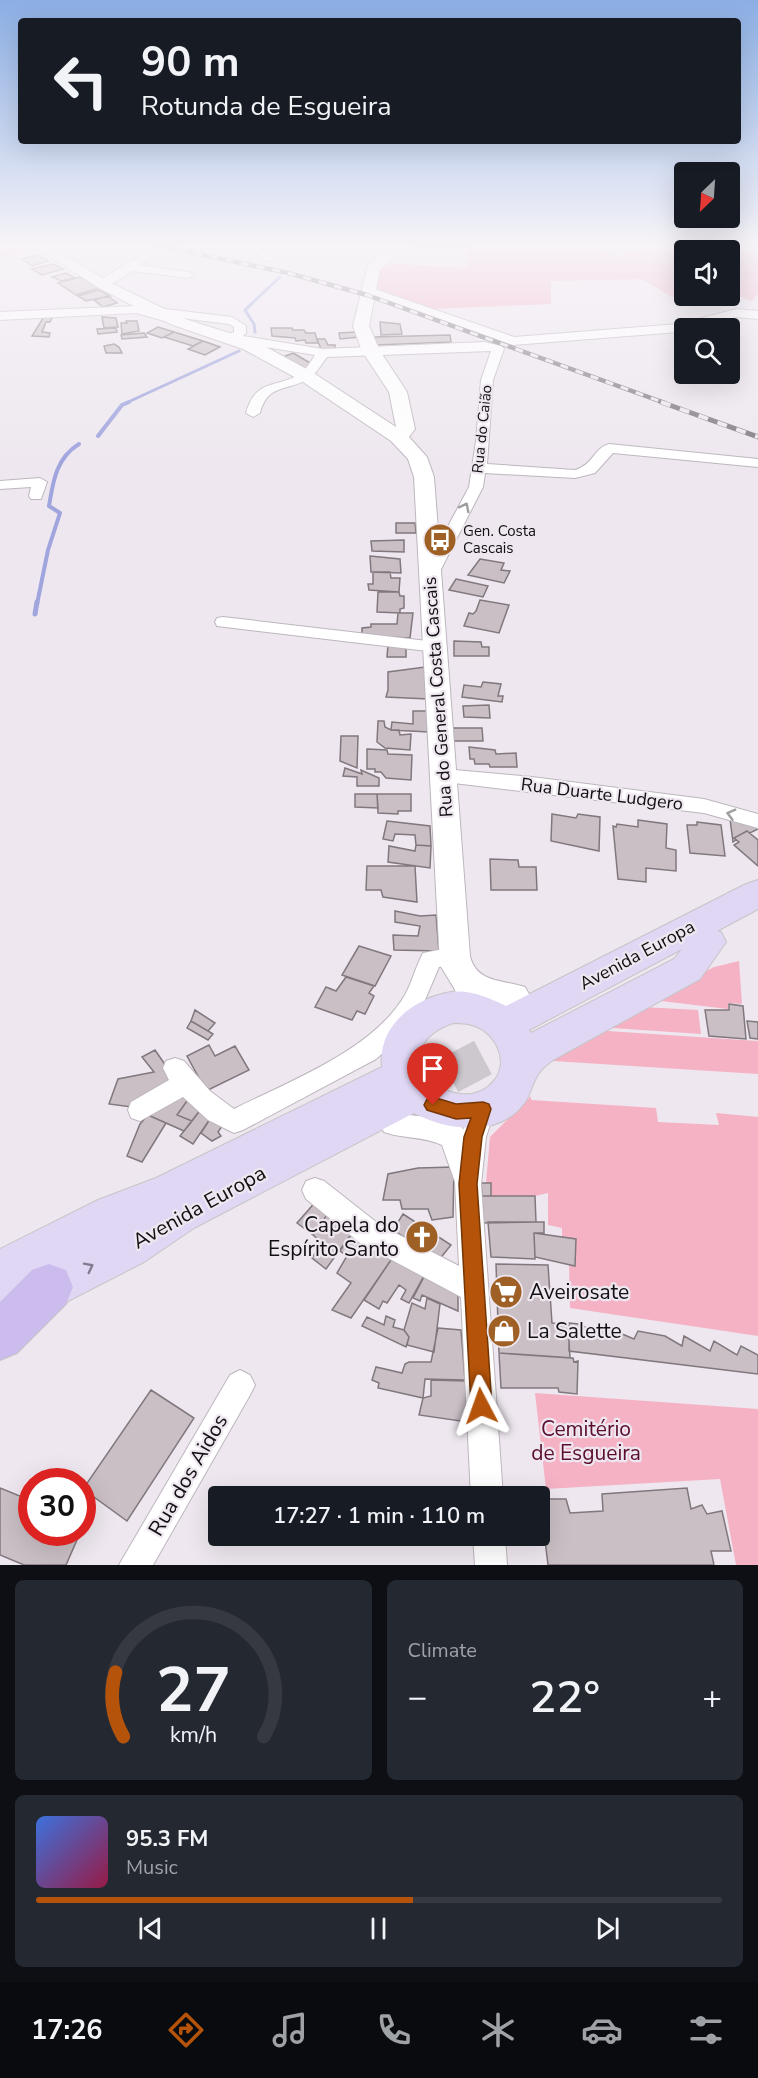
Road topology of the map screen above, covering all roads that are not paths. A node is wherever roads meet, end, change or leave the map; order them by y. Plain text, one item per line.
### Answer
1 (155, 316) edge
2 (159, 316) edge
3 (192, 316) edge
4 (364, 316) edge
5 (441, 316) edge
6 (724, 316) edge
7 (232, 338) junction
8 (371, 351) junction
9 (323, 353) junction
10 (275, 358) junction
11 (306, 376) junction
12 (253, 413) dead end
13 (398, 437) junction
14 (758, 463) edge
15 (479, 468) junction
16 (0, 485) edge
17 (36, 495) dead end
18 (429, 577) junction
19 (222, 622) dead end
20 (436, 647) junction
21 (444, 776) junction
22 (758, 821) edge
23 (758, 893) edge
24 (758, 912) edge
25 (696, 936) junction
26 (492, 1005) junction
27 (415, 1101) junction
28 (483, 1109) junction
29 (140, 1110) dead end
30 (468, 1184) junction
31 (315, 1190) dead end
32 (120, 1231) junction
33 (0, 1274) edge
34 (49, 1287) junction
35 (474, 1288) junction
36 (0, 1313) edge
37 (0, 1336) edge
38 (240, 1385) dead end
39 (486, 1486) edge
40 (490, 1546) edge
41 (135, 1565) edge
42 (491, 1565) edge

1 - 10 main road
2 - 7 main road
3 - 7 street
4 - 8 main road
5 - 6 street
7 - 9 street
7 - 10 main road
8 - 9 street
8 - 13 main road
8 - 15 street, Rua do Caião
9 - 11 street
10 - 11 main road, Rua do General Costa Cascais
11 - 12 street
11 - 13 main road, Rua do General Costa Cascais
13 - 18 main road, Rua do General Costa Cascais
14 - 15 street
18 -> 15 street, Rua do Caião
16 - 17 street
18 - 20 main road, Rua do General Costa Cascais
19 - 20 street
20 - 21 main road, Rua do General Costa Cascais
22 -> 21 street, Rua Duarte Ludgero
21 - 26 main road, Rua do General Costa Cascais
23 - 25 main road, Avenida Europa
24 - 25 main road, Avenida Europa
25 - 26 main road
25 - 26 main road
26 - 27 main road
26 - 28 main road
26 - 29 street
27 - 28 main road
27 - 30 street
27 - 32 main road, Avenida Europa
28 - 30 street
30 - 35 street
31 - 35 street
32 - 33 main road, Avenida Europa
34 -> 32 main road, Avenida Europa
34 - 36 main road, Avenida Europa
34 - 37 highway
35 - 39 street
38 - 41 street, Rua dos Aidos
40 - 42 street

